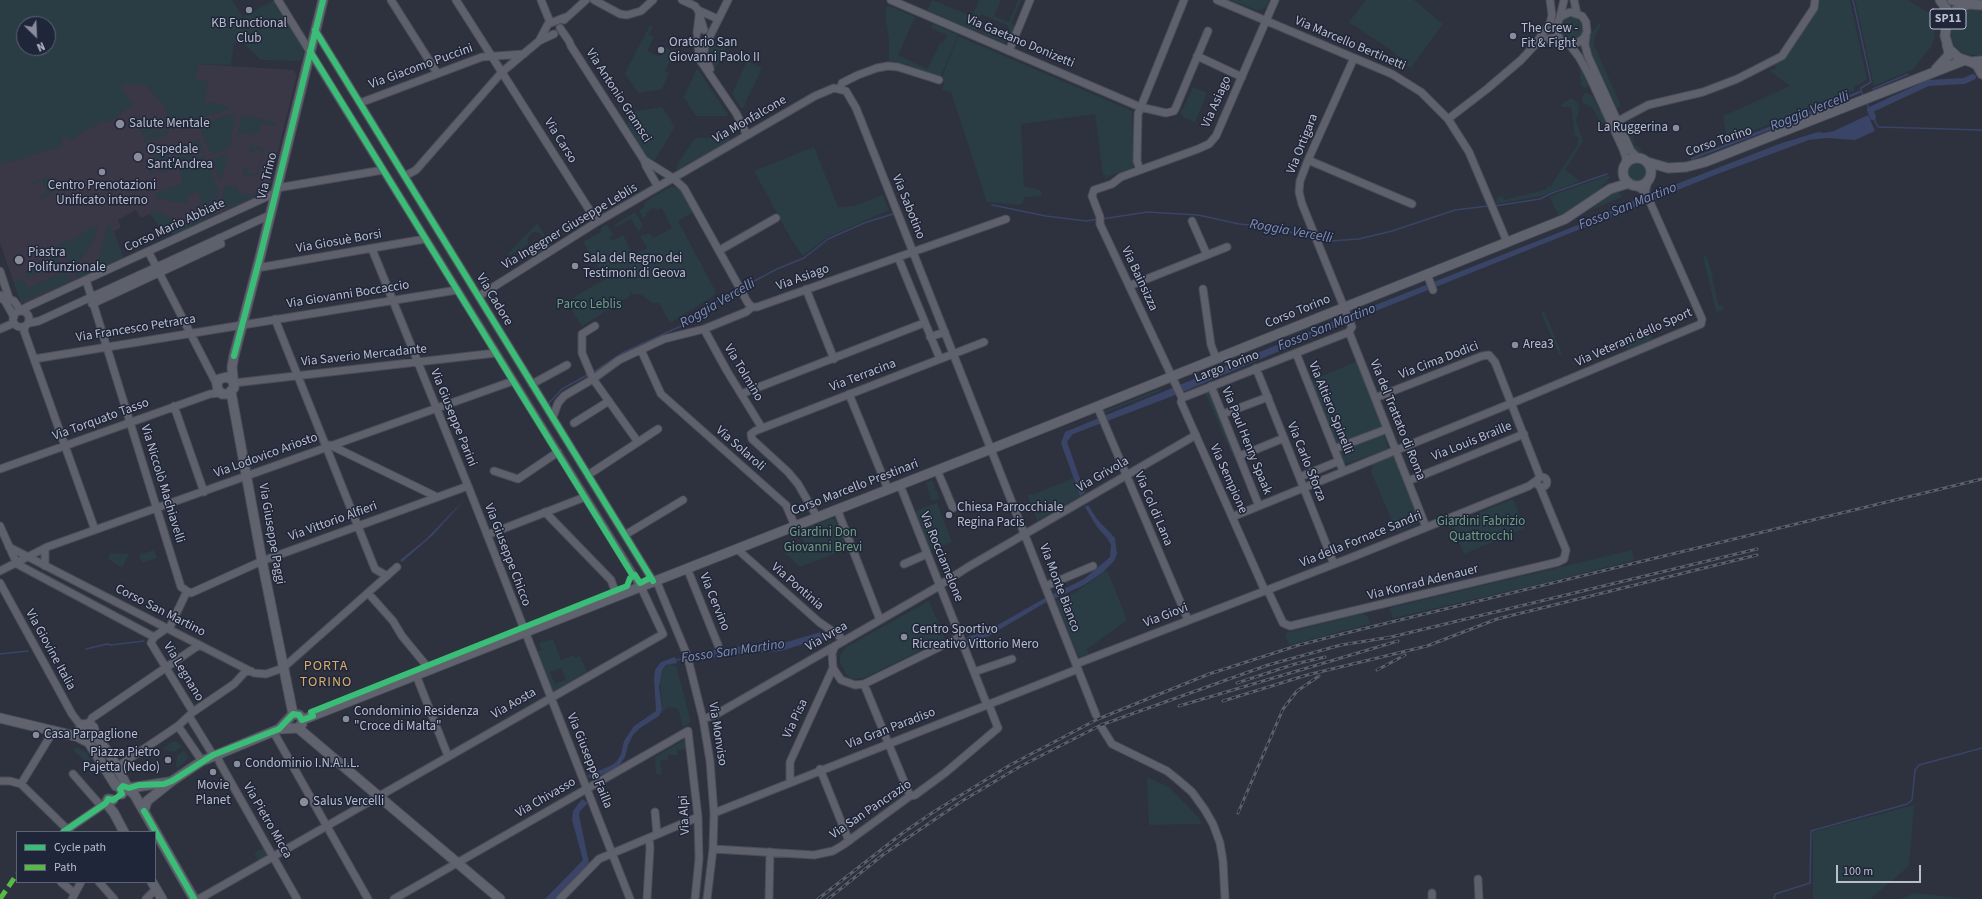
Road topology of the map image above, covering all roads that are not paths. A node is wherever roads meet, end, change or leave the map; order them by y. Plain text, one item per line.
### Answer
1 (278, 0) edge
2 (323, 0) edge
3 (391, 0) edge
4 (456, 0) edge
5 (541, 0) edge
6 (586, 0) edge
7 (594, 0) edge
8 (653, 0) edge
9 (682, 0) edge
10 (728, 0) edge
11 (891, 0) edge
12 (1030, 0) edge
13 (1184, 0) edge
14 (1217, 0) edge
15 (1275, 0) edge
16 (1546, 0) edge
17 (1550, 0) edge
18 (1564, 0) edge
19 (1574, 0) edge
20 (1815, 0) edge
21 (1940, 0) edge
22 (1952, 0) edge
23 (1978, 4) edge
24 (698, 10) junction
25 (1578, 14) junction
26 (1951, 15) junction
27 (566, 17) junction
28 (1560, 17) junction
29 (718, 21) junction
30 (1266, 21) junction
31 (550, 24) junction
32 (315, 30) junction
33 (557, 31) junction
34 (1208, 31) dead end
35 (704, 35) junction
36 (1586, 36) junction
37 (1562, 40) junction
38 (539, 41) junction
39 (1569, 44) junction
40 (1946, 44) junction
41 (1534, 46) junction
42 (310, 51) junction
43 (1010, 51) junction
44 (524, 54) junction
45 (491, 56) junction
46 (1197, 56) junction
47 (1354, 58) junction
48 (1968, 61) junction
49 (1982, 61) edge
50 (1509, 68) junction
51 (502, 72) junction
52 (1932, 72) junction
53 (438, 73) junction
54 (1982, 74) edge
55 (712, 75) junction
56 (1242, 77) junction
57 (939, 80) dead end
58 (843, 90) junction
59 (360, 103) junction
60 (1140, 107) junction
61 (1448, 119) junction
62 (1618, 121) junction
63 (747, 135) junction
64 (644, 160) junction
65 (1308, 160) junction
66 (1643, 160) junction
67 (1668, 168) junction
68 (1625, 169) junction
69 (383, 170) junction
70 (1140, 170) junction
71 (405, 176) junction
72 (673, 178) junction
73 (1649, 179) junction
74 (1633, 184) junction
75 (658, 187) junction
76 (1610, 189) junction
77 (1094, 190) joint
78 (276, 191) junction
79 (1645, 192) junction
80 (1412, 204) dead end
81 (270, 215) junction
82 (776, 218) dead end
83 (1006, 219) dead end
84 (1192, 221) dead end
85 (597, 222) junction
86 (425, 239) junction
87 (1507, 242) junction
88 (1227, 247) dead end
89 (372, 249) junction
90 (720, 250) junction
91 (148, 251) junction
92 (913, 252) junction
93 (1207, 255) junction
94 (898, 257) junction
95 (258, 268) junction
96 (156, 270) junction
97 (0, 271) edge
98 (1428, 278) junction
99 (86, 280) junction
100 (1129, 286) junction
101 (806, 289) junction
102 (458, 290) junction
103 (1203, 290) dead end
104 (1433, 290) dead end
105 (0, 296) edge
106 (479, 296) junction
107 (9, 298) junction
108 (393, 300) junction
109 (91, 301) junction
110 (752, 307) junction
111 (1345, 310) junction
112 (23, 311) junction
113 (275, 319) junction
114 (14, 320) junction
115 (924, 323) junction
116 (1350, 323) joint
117 (242, 324) junction
118 (27, 325) junction
119 (595, 326) dead end
120 (0, 329) edge
121 (704, 329) junction
122 (945, 332) junction
123 (1349, 332) junction
124 (188, 333) junction
125 (930, 337) junction
126 (984, 342) dead end
127 (106, 346) junction
128 (641, 350) junction
129 (496, 353) junction
130 (1296, 353) junction
131 (953, 354) junction
132 (1216, 358) junction
133 (34, 359) junction
134 (834, 359) junction
135 (940, 359) junction
136 (418, 362) junction
137 (567, 365) dead end
138 (1256, 368) junction
139 (592, 375) junction
140 (298, 376) junction
141 (1171, 376) junction
142 (513, 380) junction
143 (532, 384) junction
144 (225, 385) junction
145 (1211, 386) junction
146 (741, 394) junction
147 (849, 394) junction
148 (1180, 396) junction
149 (1268, 397) junction
150 (1375, 398) junction
151 (609, 401) junction
152 (1512, 403) junction
153 (174, 406) junction
154 (1097, 406) junction
155 (436, 408) junction
156 (1223, 414) junction
157 (553, 417) junction
158 (130, 422) junction
159 (574, 423) dead end
160 (658, 428) dead end
161 (762, 428) junction
162 (1387, 429) junction
163 (1524, 434) junction
164 (1196, 435) junction
165 (1284, 438) junction
166 (638, 442) junction
167 (66, 446) junction
168 (328, 446) junction
169 (991, 449) junction
170 (1334, 449) junction
171 (1395, 450) junction
172 (558, 452) junction
173 (1240, 456) junction
174 (1339, 461) junction
175 (0, 469) edge
176 (937, 470) junction
177 (494, 471) dead end
178 (1343, 471) junction
179 (588, 475) junction
180 (1126, 475) junction
181 (247, 477) junction
182 (1300, 477) junction
183 (1408, 481) junction
184 (1541, 483) junction
185 (900, 485) junction
186 (468, 486) junction
187 (1304, 487) junction
188 (888, 490) junction
189 (204, 492) junction
190 (437, 497) junction
191 (585, 497) junction
192 (683, 500) dead end
193 (1259, 506) junction
194 (157, 508) junction
195 (953, 508) dead end
196 (837, 509) junction
197 (545, 512) junction
198 (817, 517) junction
199 (1232, 517) junction
200 (0, 526) edge
201 (358, 526) junction
202 (796, 526) junction
203 (1426, 527) junction
204 (95, 530) junction
205 (487, 535) junction
206 (625, 535) junction
207 (1025, 535) junction
208 (9, 547) junction
209 (45, 548) junction
210 (737, 549) junction
211 (927, 554) junction
212 (29, 557) junction
213 (262, 561) junction
214 (16, 564) junction
215 (904, 564) dead end
216 (1334, 564) junction
217 (45, 566) junction
218 (1093, 566) dead end
219 (397, 567) dead end
220 (687, 568) junction
221 (0, 571) edge
222 (387, 576) junction
223 (655, 581) junction
224 (0, 584) edge
225 (940, 585) junction
226 (640, 586) junction
227 (1046, 586) junction
228 (184, 589) junction
229 (1266, 591) junction
230 (368, 593) junction
231 (617, 596) junction
232 (880, 620) junction
233 (1188, 620) junction
234 (1283, 623) joint
235 (168, 629) junction
236 (524, 632) junction
237 (154, 637) junction
238 (960, 637) junction
239 (844, 641) junction
240 (199, 645) junction
241 (718, 645) dead end
242 (835, 646) junction
243 (1012, 659) dead end
244 (166, 667) junction
245 (1077, 667) junction
246 (283, 668) junction
247 (833, 668) junction
248 (430, 670) junction
249 (251, 671) junction
250 (974, 672) junction
251 (416, 676) junction
252 (864, 684) junction
253 (550, 697) junction
254 (988, 705) junction
255 (191, 714) junction
256 (1096, 715) dead end
257 (0, 718) edge
258 (703, 719) junction
259 (295, 722) junction
260 (178, 726) junction
261 (998, 728) joint
262 (1102, 728) dead end
263 (276, 730) junction
264 (58, 731) junction
265 (688, 731) joint
266 (83, 732) junction
267 (887, 743) junction
268 (216, 754) junction
269 (448, 756) junction
270 (202, 761) junction
271 (117, 767) junction
272 (820, 769) junction
273 (73, 774) dead end
274 (172, 780) junction
275 (0, 781) edge
276 (790, 781) junction
277 (21, 784) junction
278 (587, 788) junction
279 (126, 789) junction
280 (378, 796) junction
281 (910, 796) junction
282 (107, 804) junction
283 (144, 811) junction
284 (655, 812) dead end
285 (714, 813) junction
286 (698, 817) junction
287 (326, 826) junction
288 (69, 830) edge
289 (123, 831) edge
290 (155, 831) edge
291 (156, 832) edge
292 (657, 834) junction
293 (649, 838) junction
294 (849, 841) junction
295 (713, 849) junction
296 (770, 852) junction
297 (613, 853) junction
298 (273, 857) junction
299 (457, 863) junction
300 (1478, 880) dead end
301 (62, 883) edge
302 (80, 883) edge
303 (101, 883) edge
304 (154, 886) edge
305 (73, 896) edge
306 (114, 899) edge
307 (146, 899) edge
308 (162, 899) edge
309 (194, 899) edge
310 (199, 899) edge
311 (297, 899) edge
312 (368, 899) edge
313 (394, 899) edge
314 (500, 899) edge
315 (560, 899) edge
316 (630, 899) edge
317 (647, 899) edge
318 (695, 899) edge
319 (706, 899) edge
320 (769, 899) edge
321 (1225, 899) edge
322 (1479, 899) edge

1 - 42 street
2 - 32 main road, Via Trino
3 - 53 street
4 - 45 street, Via Carso
5 - 31 street
6 - 27 street
7 - 8 street
9 - 24 street
10 - 29 street
11 - 43 street, Via Gaetano Donizetti
12 - 43 street
13 - 60 street
14 - 30 street, Via Marcello Bertinetti
15 - 30 street, Via Asiago
16 - 50 street
17 - 41 street
18 - 28 street
19 - 25 street
20 - 62 street
21 - 26 main road
22 - 23 main road
23 - 26 main road, SP11
24 - 29 street
24 - 35 street
25 - 28 street
25 - 36 street
26 - 40 main road, SP11
27 - 31 street
27 - 33 street
28 - 37 street
29 - 35 street
30 - 47 street, Via Marcello Bertinetti
30 - 56 street, Via Asiago
31 - 33 street
31 - 33 street
31 - 38 street
32 - 42 main road, Via Trino
32 - 59 street, Via Cadore
33 - 38 street
33 - 64 street, Via Antonio Gramsci
34 - 46 street, Via Gaetano Donizetti
35 - 55 street
35 - 55 street
36 - 39 street
36 - 62 street
37 - 39 street
37 - 41 street
38 - 44 street
39 - 68 street
40 - 48 main road, SP11
40 - 52 main road, Corso Torino
41 - 50 street
42 - 69 street
42 - 78 main road, Via Trino
43 - 60 street, Via Gaetano Donizetti
44 - 45 street, Via Giacomo Puccini
44 - 51 street
45 - 51 street, Via Carso
45 - 53 street, Via Giacomo Puccini
46 - 56 street
46 - 60 street, Via Gaetano Donizetti
47 - 61 street, Via Marcello Bertinetti
47 - 65 street, Via Ortigara
48 - 49 main road, Corso Torino
48 - 52 main road, Corso Torino
48 - 54 main road, SP11
50 - 61 street
51 - 71 street
51 - 85 street, Via Carso
52 - 67 main road, Corso Torino
53 - 59 street, Via Giacomo Puccini
55 - 63 street
56 - 70 street, Via Asiago
57 - 58 street, Via Monfalcone
58 - 63 street, Via Monfalcone
58 - 92 street, Via Sabotino
59 - 71 street, Via Cadore
60 - 70 street
61 - 87 street, Via Marcello Bertinetti
62 - 66 street
63 - 72 street, Via Monfalcone
64 - 72 street, Via Antonio Gramsci
64 - 75 street, Via Antonio Gramsci
65 - 80 street
65 - 111 street, Via Ortigara
66 - 67 main road, Corso Torino
66 - 68 main road, Corso Torino
66 - 73 main road
67 - 73 main road, Corso Torino
68 - 74 main road
68 - 76 main road, Corso Torino
69 - 78 street, Corso Mario Abbiate
69 - 86 street
70 - 77 street, Via Asiago
71 - 106 street, Via Cadore
72 - 75 street, Via Ingegner Giuseppe Leblis
72 - 90 street, Via Antonio Gramsci
73 - 74 main road, Corso Torino
73 - 79 street
74 - 76 main road, Corso Torino
74 - 79 street
75 - 85 street, Via Ingegner Giuseppe Leblis
76 - 87 main road, Corso Torino
77 - 100 street, Via Bainsizza
78 - 81 main road, Via Trino
78 - 91 street, Corso Mario Abbiate
79 - 152 street, Via Veterani dello Sport
81 - 95 main road, Via Trino
81 - 96 street
82 - 90 street
83 - 92 street, Via Asiago
84 - 93 street
85 - 106 street, Via Ingegner Giuseppe Leblis
86 - 89 street, Via Giosuè Borsi
86 - 102 street
87 - 98 main road, Corso Torino
88 - 93 street
89 - 95 street, Via Giosuè Borsi
89 - 108 street, Via Giuseppe Parini
90 - 110 street, Via Antonio Gramsci
91 - 96 street
91 - 99 street, Corso Mario Abbiate
92 - 94 street, Via Asiago
92 - 122 street, Via Sabotino
93 - 100 street
94 - 101 street, Via Asiago
94 - 115 street
95 - 117 main road, Via Trino
96 - 109 street
96 - 124 street
97 - 107 street
98 - 104 street
98 - 111 main road, Corso Torino
99 - 109 street
99 - 112 street, Corso Mario Abbiate
100 - 141 street, Via Bainsizza
101 - 110 street, Via Asiago
101 - 134 street
102 - 108 street, Via Giovanni Boccaccio
102 - 129 street
103 - 132 street
105 - 107 street
105 - 114 street
106 - 143 street, Via Cadore
107 - 112 street
108 - 113 street, Via Giovanni Boccaccio
108 - 136 street, Via Giuseppe Parini
109 - 118 street
109 - 127 street, Via Niccolò Machiavelli
110 - 121 street, Via Asiago
111 - 116 street, Via Ortigara
111 - 132 main road, Corso Torino
112 - 114 street
112 - 118 street
113 - 117 street, Via Giovanni Boccaccio
113 - 140 street
114 - 118 street
114 - 120 street
115 - 125 street
115 - 134 street
116 - 123 street, Via del Trattato di Roma
117 - 124 street, Via Francesco Petrarca
117 - 144 main road, Via Trino
118 - 133 street
119 - 139 street
121 - 128 street, Via Asiago
121 - 146 street, Via Tolmino
122 - 125 street
122 - 131 street, Via Sabotino
123 - 130 street, Largo Torino
123 - 150 street, Via del Trattato di Roma
124 - 127 street, Via Francesco Petrarca
124 - 144 street
125 - 135 street
126 - 131 street, Via Terracina
127 - 133 street, Via Francesco Petrarca
127 - 158 street, Via Niccolò Machiavelli
128 - 139 street, Via Asiago
128 - 202 street, Via Solaroli
129 - 136 street, Via Saverio Mercadante
129 - 142 street
130 - 138 street, Largo Torino
130 - 170 street, Via Altiero Spinelli
131 - 135 street, Via Terracina
131 - 169 street, Via Sabotino
132 - 141 main road, Corso Torino
133 - 167 street
134 - 146 street
135 - 147 street, Via Terracina
136 - 140 street, Via Saverio Mercadante
136 - 155 street, Via Giuseppe Parini
137 - 143 street
138 - 145 street, Largo Torino
138 - 149 street, Via Carlo Sforza
139 - 151 street
139 - 157 street, Via Asiago
140 - 144 street, Via Saverio Mercadante
140 - 168 street
141 - 148 street, Via Sempione
141 - 154 main road, Corso Torino
142 - 155 street, Via Lodovico Ariosto
142 - 172 street
143 - 157 street, Via Cadore
144 - 153 street, Via Torquato Tasso
144 - 181 main road, Via Giuseppe Paggi
145 - 148 street, Largo Torino
145 - 156 street, Via Paul Henry Spaak
146 - 161 street, Via Tolmino
147 - 161 street, Via Terracina
147 - 188 street
148 - 164 street, Via Sempione
149 - 156 street
149 - 165 street, Via Carlo Sforza
150 - 152 street, Via Cima Dodici
150 - 162 street, Via del Trattato di Roma
151 - 159 street
151 - 166 street
152 - 163 street
152 - 171 street
153 - 158 street, Via Torquato Tasso
153 - 189 street
154 - 169 main road, Corso Torino
154 - 180 street, Via Col di Lana
155 - 168 street, Via Lodovico Ariosto
155 - 186 street, Via Giuseppe Parini
156 - 173 street, Via Paul Henry Spaak
157 - 179 street, Via Cadore
158 - 167 street, Via Torquato Tasso
158 - 194 street, Via Niccolò Machiavelli
160 - 166 street
161 - 198 street, Via Terracina
162 - 170 street
162 - 171 street, Via del Trattato di Roma
163 - 183 street, Via Louis Braille
163 - 184 street
164 - 180 street, Via Grivola
164 - 199 street, Via Sempione
165 - 173 street
165 - 182 street, Via Carlo Sforza
166 - 179 street
167 - 175 street, Via Torquato Tasso
167 - 204 street
168 - 181 street, Via Lodovico Ariosto
168 - 190 street
168 - 201 street
169 - 176 main road, Corso Marcello Prestinari
169 - 207 street, Via Monte Bianco
170 - 174 street, Via Altiero Spinelli
171 - 178 street
171 - 183 street, Via del Trattato di Roma
172 - 177 street
172 - 191 street
173 - 193 street, Via Paul Henry Spaak
174 - 178 street, Via Altiero Spinelli
174 - 182 street
176 - 185 main road, Corso Marcello Prestinari
176 - 195 street
178 - 187 street
179 - 206 street, Via Cadore
180 - 207 street, Via Grivola
180 - 233 street, Via Col di Lana
181 - 189 street, Via Lodovico Ariosto
181 - 213 main road, Via Giuseppe Paggi
182 - 187 street, Via Carlo Sforza
183 - 203 street, Via del Trattato di Roma
184 - 203 street, Via della Fornace Sandri
184 - 234 street, Via Konrad Adenauer
185 - 188 main road, Corso Marcello Prestinari
185 - 211 street, Via Rocciamelone
186 - 190 street, Via Vittorio Alfieri
186 - 205 street, Via Giuseppe Chicco
187 - 193 street
187 - 216 street, Via Carlo Sforza
188 - 196 main road, Corso Marcello Prestinari
189 - 194 street, Via Lodovico Ariosto
190 - 201 street, Via Vittorio Alfieri
191 - 197 street
191 - 226 street
192 - 206 street
193 - 199 street
194 - 204 street, Via Lodovico Ariosto
194 - 228 street, Via Niccolò Machiavelli
196 - 198 main road, Corso Marcello Prestinari
196 - 232 street
197 - 205 street
197 - 231 street
198 - 202 main road, Corso Marcello Prestinari
199 - 229 street, Via Sempione
200 - 208 street
201 - 213 street, Via Vittorio Alfieri
201 - 222 street
202 - 210 main road, Corso Marcello Prestinari
203 - 216 street, Via della Fornace Sandri
204 - 209 street, Via Lodovico Ariosto
205 - 236 street, Via Giuseppe Chicco
206 - 223 street, Via Cadore
207 - 225 street, Via Grivola
207 - 227 street, Via Monte Bianco
208 - 212 street, Corso San Martino
208 - 214 street
209 - 212 street, Via Lodovico Ariosto
209 - 217 street
210 - 220 main road, Corso Marcello Prestinari
210 - 239 street, Via Pontinia
211 - 215 street
211 - 225 street, Via Rocciamelone
212 - 214 street, Via Lodovico Ariosto
212 - 217 street, Corso San Martino
213 - 228 street, Via Vittorio Alfieri
213 - 246 main road, Via Giuseppe Paggi
214 - 221 street, Via Lodovico Ariosto
214 - 237 street, Corso San Martino
216 - 229 street, Via della Fornace Sandri
217 - 235 street, Corso San Martino
218 - 227 street
219 - 222 street
220 - 223 main road, Corso Marcello Prestinari
220 - 241 street, Via Cervino
222 - 230 street
223 - 226 main road, Corso Marcello Prestinari
223 - 258 street, Via Monviso
224 - 266 street, Via Giovine Italia
225 - 232 street, Via Ivrea
225 - 238 street, Via Rocciamelone
226 - 231 main road, Corso Marcello Prestinari
226 - 253 street, Via Aosta
227 - 245 street, Via Monte Bianco
228 - 235 street
229 - 233 street, Via Giovi
229 - 234 street, Via Sempione
230 - 246 street
230 - 248 street
231 - 236 main road, Corso Marcello Prestinari
232 - 239 street, Via Ivrea
233 - 245 street, Via Giovi
235 - 237 street, Via Legnano
235 - 240 street, Corso San Martino
236 - 248 main road, Corso Marcello Prestinari
236 - 253 street, Via Giuseppe Failla
237 - 244 street, Via Legnano
238 - 250 street, Via Rocciamelone
238 - 252 street
239 - 242 street, Via Ivrea
240 - 244 street
240 - 249 street, Corso San Martino
242 - 247 street
242 - 258 street, Via Ivrea
243 - 250 street
244 - 255 street, Via Legnano
244 - 266 street
245 - 254 street, Via Gran Paradiso
245 - 256 street, Via Monte Bianco
246 - 249 street, Corso San Martino
246 - 259 main road, Via Giuseppe Paggi
247 - 252 street
247 - 276 street, Via Pisa
248 - 251 main road, Corso Marcello Prestinari
249 - 255 street
250 - 254 street, Via Rocciamelone
251 - 259 main road, Corso Marcello Prestinari
251 - 269 street
252 - 267 street
253 - 269 street, Via Aosta
253 - 278 street, Via Giuseppe Failla
254 - 261 street, Via Rocciamelone
254 - 267 street, Via Gran Paradiso
255 - 260 street
255 - 268 street
257 - 264 main road
258 - 285 street, Via Monviso
259 - 263 main road, Corso Marcello Prestinari
259 - 280 main road
260 - 270 street
260 - 271 street
261 - 281 street, Via San Pancrazio
262 - 321 street
263 - 268 main road, Corso Marcello Prestinari
263 - 287 street
264 - 266 main road
264 - 277 street
265 - 278 street, Via Chivasso
265 - 286 street, Via Alpi
266 - 271 main road
266 - 279 main road
267 - 272 street, Via Gran Paradiso
267 - 281 street
268 - 270 main road
268 - 298 street, Via Pietro Micca
269 - 280 street, Via Aosta
270 - 274 main road
271 - 279 main road
272 - 276 street, Via Gran Paradiso
272 - 294 street
273 - 282 street
274 - 279 main road
274 - 283 main road
275 - 277 street
276 - 285 street, Via Gran Paradiso
277 - 288 street
278 - 297 street, Via Giuseppe Failla
278 - 299 street, Via Chivasso
279 - 282 main road
279 - 283 main road
280 - 287 street, Via Aosta
280 - 299 main road
281 - 294 street, Via San Pancrazio
282 - 288 street
282 - 289 main road
283 - 290 main road
284 - 292 street
285 - 295 street, Via Monviso
286 - 292 street
286 - 318 street, Via Alpi
287 - 298 street, Via Aosta
287 - 312 street
291 - 309 main road
292 - 293 street
293 - 297 street
293 - 317 street
294 - 296 street, Via San Pancrazio
295 - 296 street, Via San Pancrazio
295 - 319 street, Via Monviso
296 - 320 street
297 - 315 street
297 - 316 street, Via Giuseppe Failla
298 - 310 street, Via Aosta
298 - 311 street, Via Pietro Micca
299 - 313 street, Via Chivasso
299 - 314 main road
300 - 322 street
301 - 305 street
302 - 305 street
303 - 306 street
304 - 307 street
304 - 308 main road

